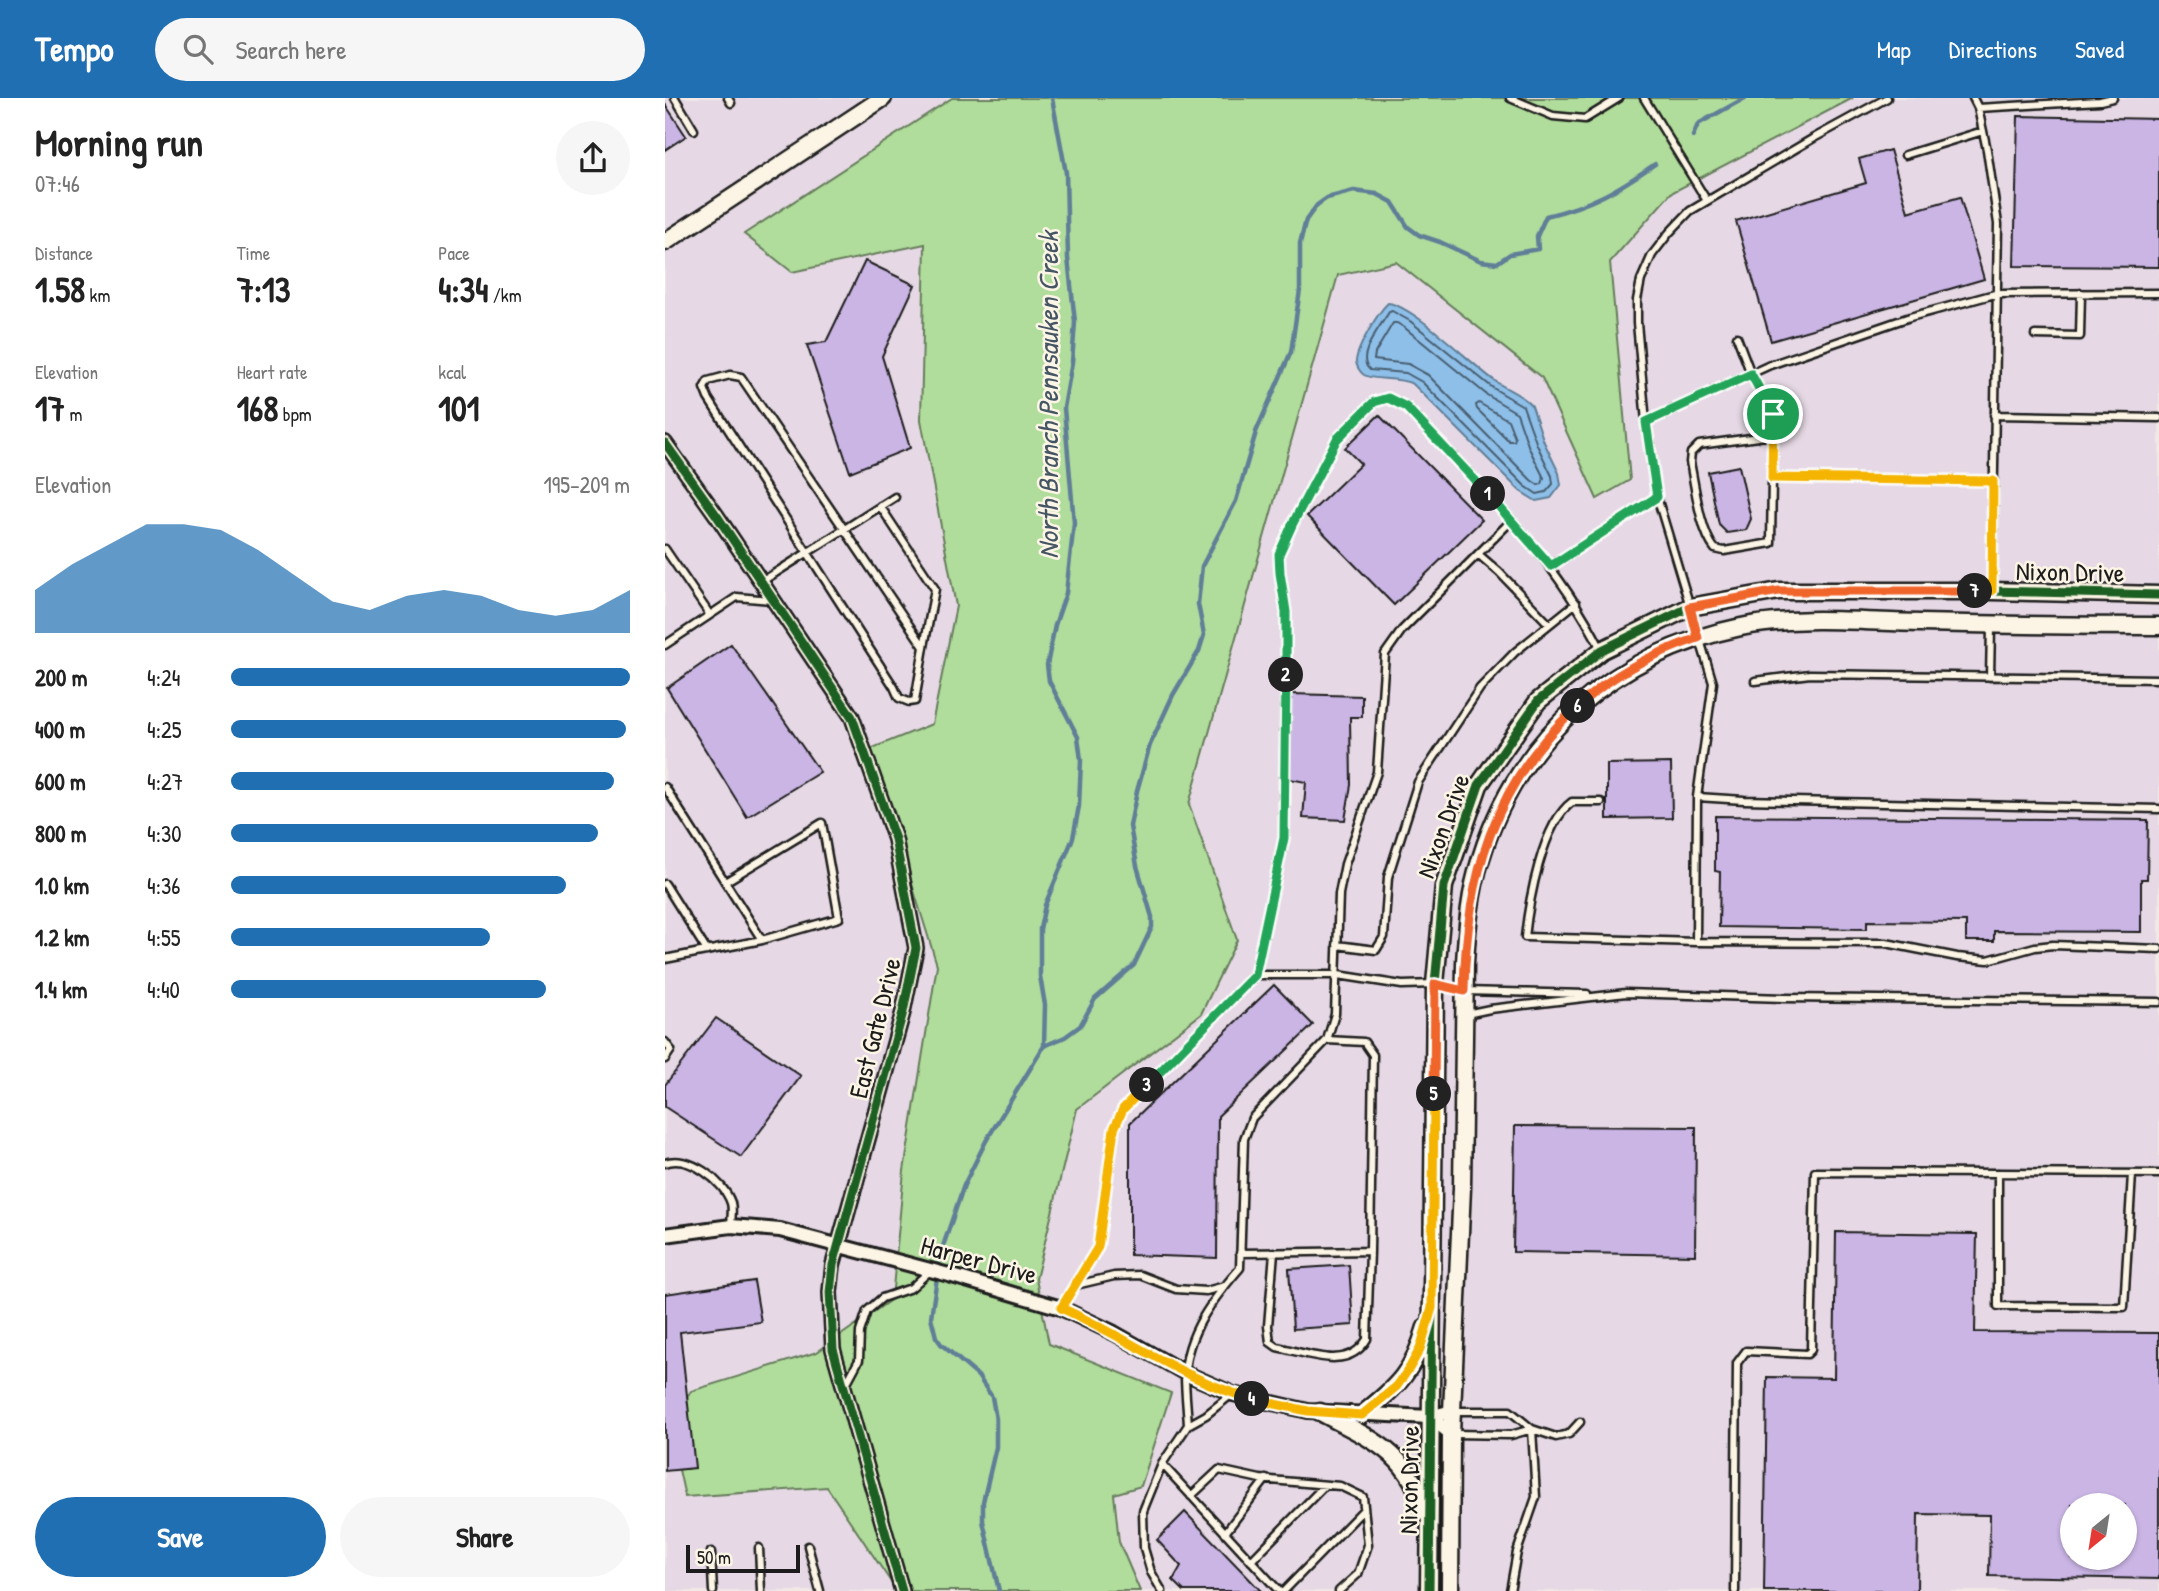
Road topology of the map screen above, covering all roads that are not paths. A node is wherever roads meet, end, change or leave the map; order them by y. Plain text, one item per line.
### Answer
1 (675, 98) edge
2 (883, 98) edge
3 (1510, 98) edge
4 (1619, 98) edge
5 (1644, 98) edge
6 (1887, 98) edge
7 (1973, 98) edge
8 (2113, 98) edge
9 (1978, 108) junction
10 (695, 130) dead end
11 (1983, 131) junction
12 (1905, 155) dead end
13 (1707, 201) junction
14 (665, 242) edge
15 (2081, 293) junction
16 (2159, 293) edge
17 (1996, 294) junction
18 (2035, 335) dead end
19 (1737, 337) dead end
20 (1751, 374) junction
21 (1994, 415) junction
22 (2159, 418) edge
23 (1646, 422) junction
24 (1773, 435) junction
25 (665, 443) edge
26 (1772, 478) junction
27 (1993, 481) junction
28 (895, 497) dead end
29 (1657, 497) junction
30 (880, 506) junction
31 (1512, 520) junction
32 (844, 529) junction
33 (665, 550) edge
34 (806, 553) junction
35 (1478, 554) junction
36 (1551, 566) junction
37 (761, 582) junction
38 (1992, 591) junction
39 (2159, 595) edge
40 (773, 600) junction
41 (1576, 603) junction
42 (1690, 607) junction
43 (710, 615) junction
44 (1548, 623) junction
45 (1991, 625) junction
46 (2159, 626) edge
47 (1698, 638) junction
48 (665, 645) edge
49 (924, 647) junction
50 (1602, 650) junction
51 (1990, 677) junction
52 (2159, 679) edge
53 (1755, 681) dead end
54 (665, 787) edge
55 (1697, 797) junction
56 (1601, 802) dead end
57 (2159, 809) edge
58 (725, 883) junction
59 (665, 884) edge
60 (762, 940) junction
61 (1696, 942) junction
62 (1337, 945) junction
63 (2159, 949) edge
64 (707, 951) junction
65 (665, 959) edge
66 (1255, 975) junction
67 (1338, 975) junction
68 (1435, 984) junction
69 (1464, 991) junction
70 (1610, 995) junction
71 (2159, 1002) edge
72 (1464, 1015) junction
73 (1327, 1040) junction
74 (665, 1042) edge
75 (665, 1059) edge
76 (665, 1163) edge
77 (1998, 1173) junction
78 (2132, 1174) junction
79 (2159, 1174) edge
80 (731, 1226) junction
81 (665, 1235) edge
82 (839, 1245) junction
83 (1370, 1251) junction
84 (1240, 1252) junction
85 (1274, 1252) junction
86 (931, 1270) junction
87 (1076, 1284) junction
88 (1224, 1286) junction
89 (1061, 1308) junction
90 (1432, 1308) junction
91 (1185, 1373) junction
92 (844, 1388) junction
93 (1233, 1394) junction
94 (1452, 1410) junction
95 (1320, 1412) junction
96 (1362, 1415) junction
97 (1430, 1418) junction
98 (1580, 1422) dead end
99 (1188, 1425) junction
100 (1532, 1429) junction
101 (1451, 1434) junction
102 (1162, 1464) junction
103 (1266, 1479) junction
104 (1326, 1485) junction
105 (1191, 1496) junction
106 (1364, 1509) junction
107 (1225, 1533) junction
108 (1429, 1538) junction
109 (808, 1546) dead end
110 (759, 1548) dead end
111 (711, 1552) dead end
112 (1251, 1561) junction
113 (713, 1591) edge
114 (761, 1591) edge
115 (820, 1591) edge
116 (902, 1591) edge
117 (1162, 1591) edge
118 (1281, 1591) edge
119 (1339, 1591) edge
120 (1429, 1591) edge
121 (1450, 1591) edge
122 (1510, 1591) edge
123 (1735, 1591) edge

1 - 10 lane
2 - 14 street
3 - 4 lane
5 - 13 lane
6 - 13 lane
7 - 9 lane
8 - 9 lane
9 - 11 lane
11 - 12 lane
11 - 17 lane
13 - 23 lane
15 - 16 lane
15 - 17 lane
15 - 18 lane
17 - 20 lane
17 - 21 lane
19 - 20 lane
20 - 23 lane
20 - 24 lane
21 - 22 lane
21 - 27 lane
23 - 29 lane
24 - 26 lane
24 - 26 lane
25 - 37 street, East Gate Drive
26 - 27 lane
27 - 38 lane
28 - 30 lane
29 - 36 lane
29 - 42 lane
30 - 32 lane
30 - 49 lane
31 - 35 lane
31 - 36 lane
31 - 66 lane
32 - 34 lane
32 - 34 lane
32 - 49 lane
33 - 43 lane
34 - 37 lane
34 - 49 lane
35 - 44 lane
35 - 62 lane
36 - 41 lane
37 - 40 street, East Gate Drive
38 - 39 street, Nixon Drive
38 - 42 street, Nixon Drive
40 - 43 lane
40 - 82 street, East Gate Drive
41 - 44 lane
41 - 50 lane
42 - 47 lane
42 - 50 street, Nixon Drive
43 - 48 lane
44 - 62 lane
45 - 46 street, Nixon Drive
45 - 47 street, Nixon Drive
45 - 51 lane
47 - 55 lane
47 - 69 street, Nixon Drive
50 - 68 street, Nixon Drive
51 - 52 lane
51 - 53 lane
54 - 58 lane
55 - 57 lane
55 - 61 lane
56 - 61 lane
58 - 60 lane
58 - 60 lane
59 - 64 lane
60 - 64 lane
61 - 63 lane
62 - 67 lane
64 - 65 lane
66 - 67 lane
66 - 87 lane
67 - 68 lane
67 - 73 lane
68 - 69 lane
68 - 90 street, Nixon Drive
69 - 70 lane
69 - 72 street, Nixon Drive
70 - 71 lane
70 - 72 lane
72 - 94 street, Nixon Drive
73 - 83 lane
73 - 84 lane
74 - 75 lane
76 - 80 lane
77 - 78 lane
77 - 78 lane
77 - 123 lane
78 - 79 lane
80 - 81 street, Harper Drive
80 - 82 street, Harper Drive
82 - 86 street, Harper Drive
82 - 92 street, East Gate Drive
83 - 85 lane
83 - 85 lane
84 - 85 lane
84 - 88 lane
86 - 89 street, Harper Drive
86 - 92 lane
87 - 88 lane
87 - 89 lane
88 - 91 lane
89 - 91 street, Harper Drive
90 - 96 street
90 - 97 street, Nixon Drive
91 - 93 street, Harper Drive
91 - 99 lane
92 - 116 street, East Gate Drive
93 - 95 street, Harper Drive
93 - 99 lane
94 - 97 street, Harper Drive
94 - 100 lane, Harper Drive
94 - 101 street, Nixon Drive
95 - 96 street, Harper Drive
95 - 108 street
96 - 97 street, Harper Drive
97 - 101 street
97 - 108 street, Nixon Drive
98 - 100 lane
99 - 102 lane
100 - 101 lane
100 - 122 lane
101 - 121 street, Nixon Drive
102 - 105 lane
102 - 117 lane
103 - 104 lane
103 - 105 lane
103 - 107 lane
104 - 106 lane
104 - 112 lane
105 - 107 lane
106 - 118 lane
106 - 119 lane
107 - 112 lane
108 - 120 street, Nixon Drive
109 - 115 lane
110 - 114 lane
111 - 113 lane
112 - 118 lane

